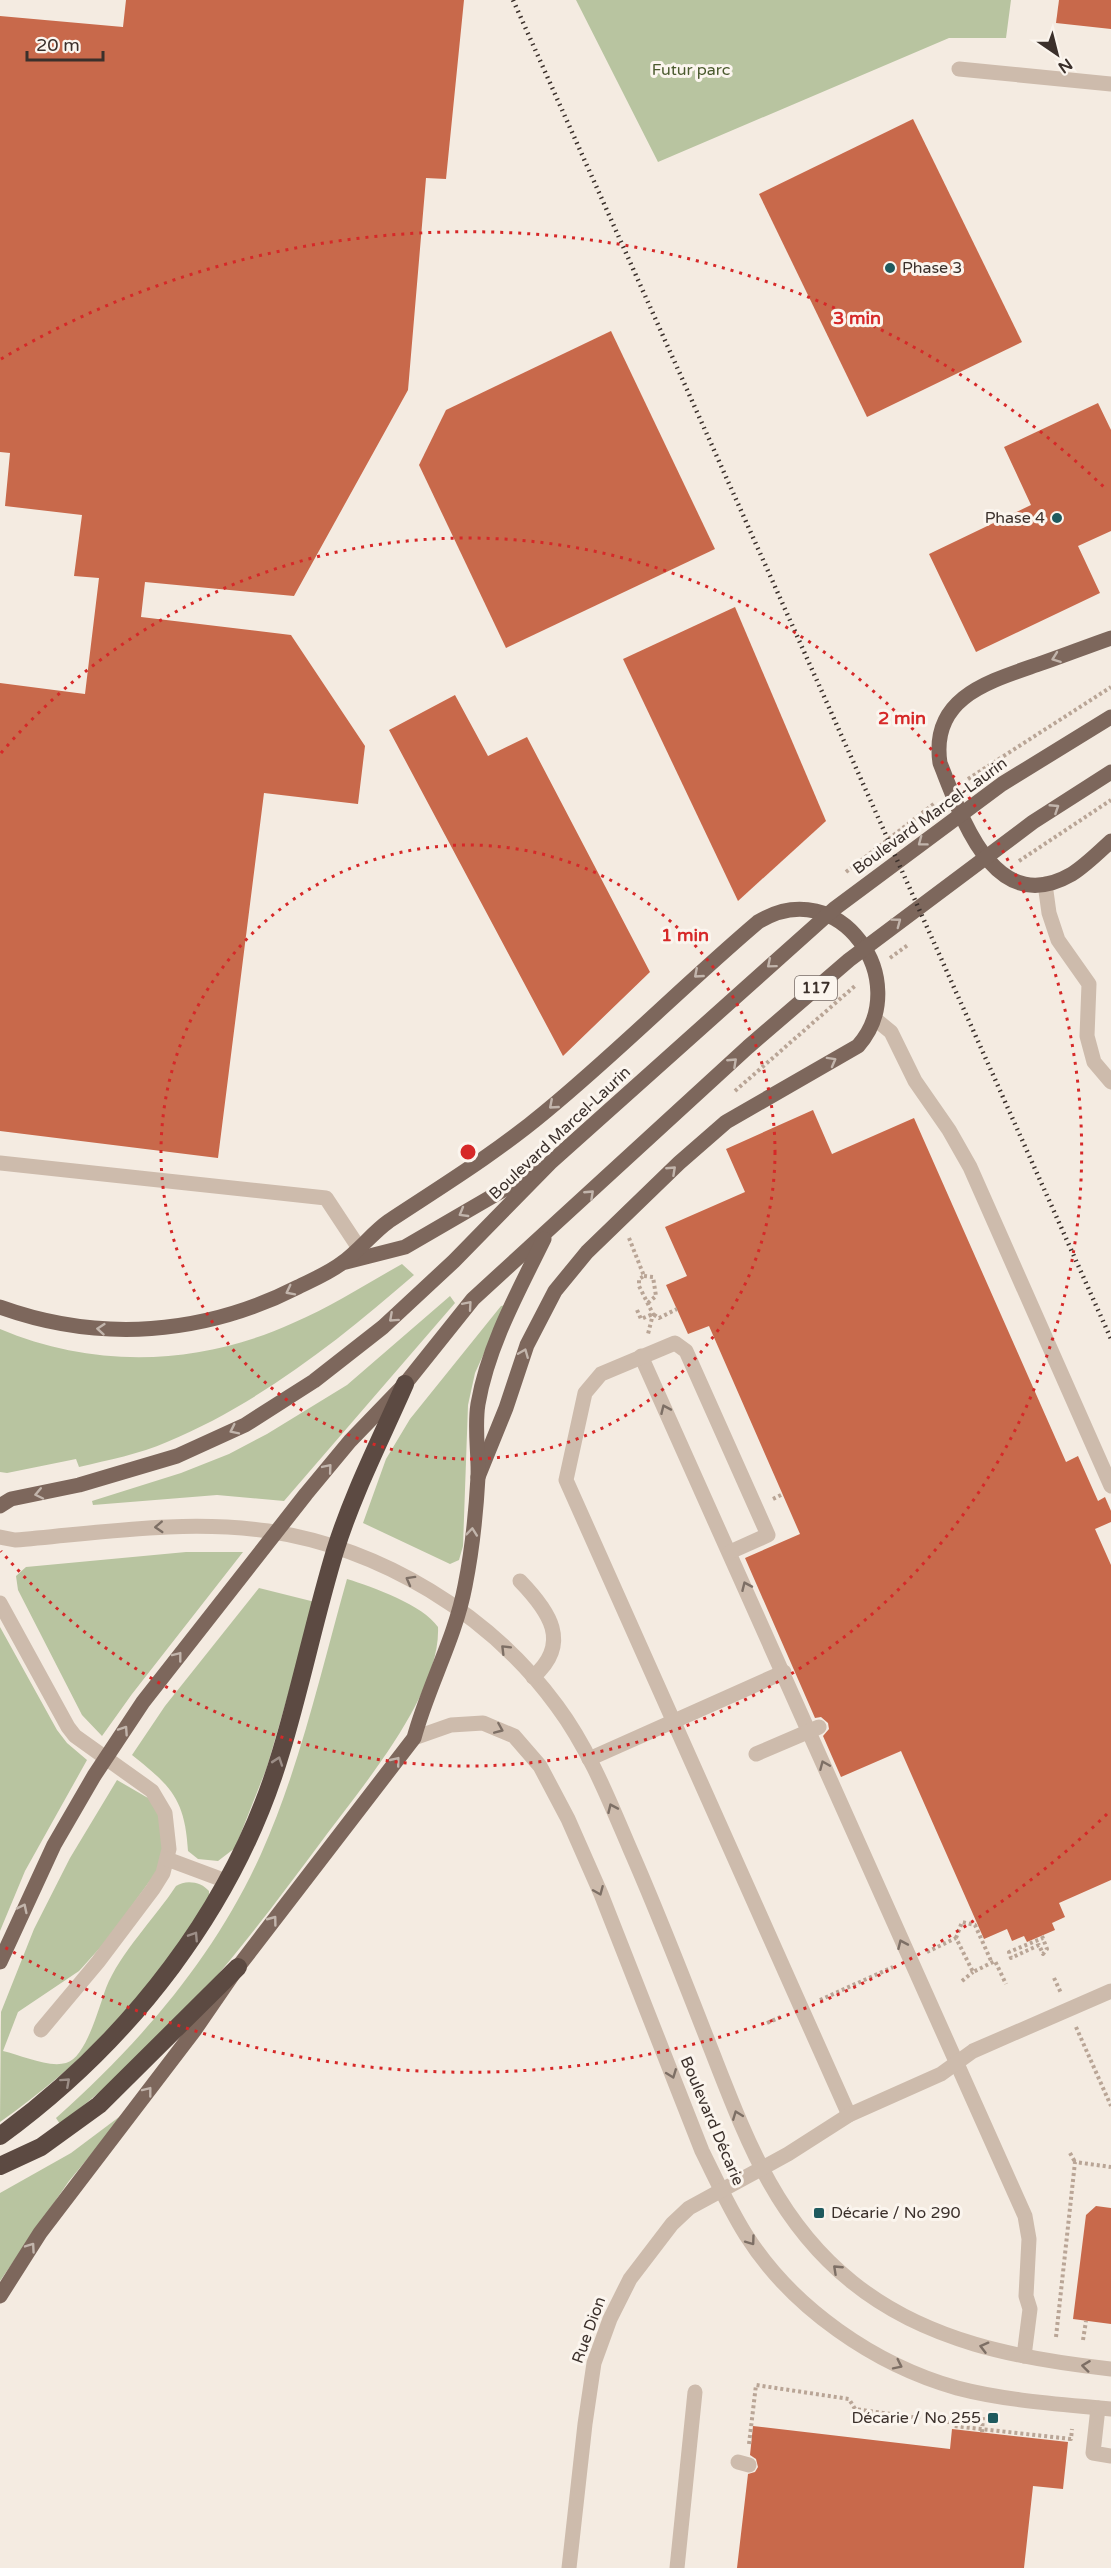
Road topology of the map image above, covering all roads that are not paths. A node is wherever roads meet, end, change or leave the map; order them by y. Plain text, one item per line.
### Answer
1 (959, 69) dead end
2 (1111, 84) edge
3 (1111, 638) edge
4 (1111, 717) edge
5 (1111, 772) edge
6 (1111, 841) edge
7 (1045, 884) junction
8 (875, 1019) junction
9 (1111, 1082) edge
10 (0, 1163) edge
11 (550, 1163) junction
12 (547, 1234) junction
13 (359, 1248) junction
14 (341, 1263) junction
15 (0, 1307) edge
16 (641, 1356) junction
17 (405, 1384) junction
18 (478, 1477) junction
19 (1111, 1486) edge
20 (0, 1506) edge
21 (0, 1537) edge
22 (730, 1552) junction
23 (520, 1581) dead end
24 (0, 1603) edge
25 (459, 1611) junction
26 (784, 1672) junction
27 (533, 1677) junction
28 (674, 1722) junction
29 (814, 1729) junction
30 (414, 1738) junction
31 (756, 1754) dead end
32 (589, 1759) junction
33 (167, 1859) junction
34 (226, 1881) junction
35 (0, 1962) edge
36 (238, 1967) junction
37 (1111, 1990) edge
38 (41, 2030) dead end
39 (957, 2063) junction
40 (849, 2115) junction
41 (0, 2136) edge
42 (0, 2166) edge
43 (760, 2169) junction
44 (721, 2190) junction
45 (0, 2296) edge
46 (1024, 2356) junction
47 (1111, 2369) edge
48 (695, 2392) dead end
49 (1105, 2408) edge
50 (1111, 2456) edge
51 (569, 2568) edge
52 (677, 2568) edge

1 - 2 street
3 -> 7 main road
4 -> 11 main road, Boulevard Marcel-Laurin
12 -> 5 main road, 117
6 - 7 main road
7 - 9 street
8 -> 13 main road
18 -> 8 main road
8 - 19 street
10 - 13 street
11 -> 14 main road
11 -> 20 main road, Boulevard Marcel-Laurin
17 -> 12 main road
12 - 18 main road
13 - 14 main road
14 -> 15 main road
22 -> 16 street
16 - 22 street
16 - 28 street
34 -> 17 highway
35 -> 17 main road
25 -> 18 main road
25 -> 21 street, Boulevard Décarie
26 -> 22 street
23 - 27 street
24 - 33 street
27 -> 25 street, Boulevard Décarie
25 - 30 main road
26 - 28 street
26 - 29 street
27 - 32 street, Boulevard Décarie
28 - 32 street
28 - 40 street
29 - 31 street
39 -> 29 street
36 -> 30 main road
30 -> 44 street, Boulevard Décarie
43 -> 32 street, Boulevard Décarie
33 - 34 street
33 - 38 street
41 -> 34 highway
36 - 42 highway
45 -> 36 main road
37 - 39 street, Rue Dion
39 - 40 street, Rue Dion
39 - 46 street
40 - 43 street, Rue Dion
43 - 44 street, Rue Dion
46 -> 43 street, Boulevard Décarie
44 -> 49 street, Boulevard Décarie
44 - 51 street, Rue Dion
47 -> 46 street, Boulevard Décarie
48 - 52 street
49 - 50 street

